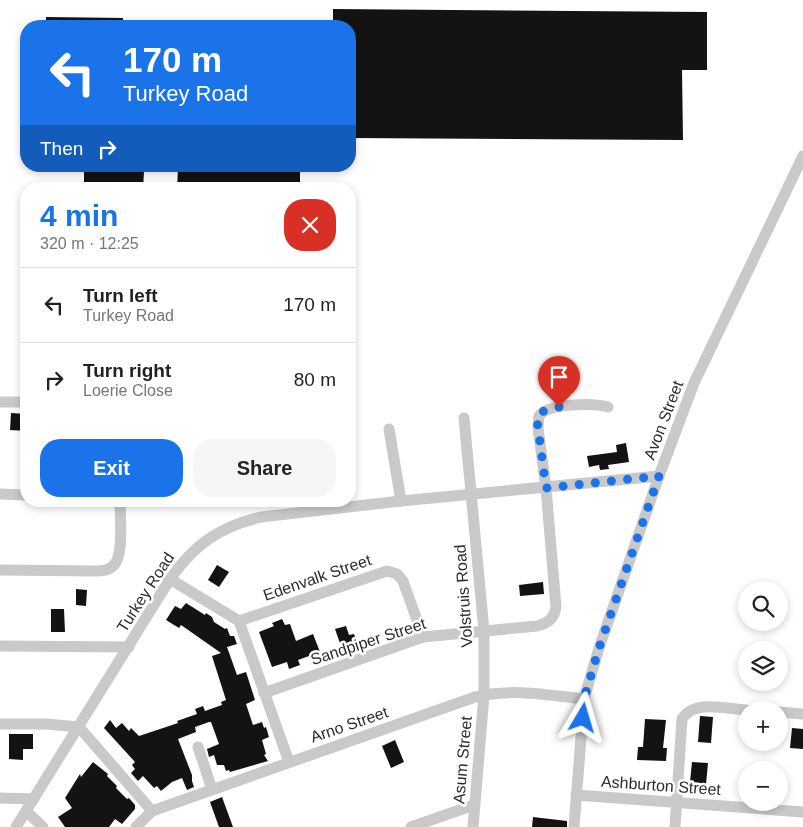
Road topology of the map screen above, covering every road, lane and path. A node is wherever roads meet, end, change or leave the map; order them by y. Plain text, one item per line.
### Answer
1 (803, 156) edge
2 (0, 402) edge
3 (20, 402) edge
4 (608, 407) dead end
5 (464, 418) dead end
6 (389, 429) dead end
7 (659, 476) junction
8 (546, 488) junction
9 (0, 494) edge
10 (20, 495) edge
11 (471, 495) junction
12 (402, 501) junction
13 (356, 506) edge
14 (120, 507) edge
15 (349, 507) edge
16 (0, 570) edge
17 (170, 579) junction
18 (239, 621) junction
19 (484, 631) junction
20 (423, 638) junction
21 (0, 646) edge
22 (129, 647) junction
23 (264, 692) junction
24 (484, 695) junction
25 (584, 699) junction
26 (738, 709) edge
27 (788, 713) edge
28 (803, 714) edge
29 (0, 724) edge
30 (78, 727) junction
31 (198, 747) dead end
32 (289, 762) junction
33 (212, 789) junction
34 (576, 795) junction
35 (0, 798) edge
36 (34, 799) junction
37 (677, 803) junction
38 (474, 805) junction
39 (26, 811) junction
40 (152, 811) junction
41 (803, 812) edge
42 (16, 827) edge
43 (43, 827) edge
44 (136, 827) edge
45 (411, 827) edge
46 (473, 827) edge
47 (574, 827) edge
48 (675, 827) edge

1 - 7 street, Avon Street
2 - 3 street
4 - 8 street
5 - 11 street, Volstruis Road
6 - 12 street
7 - 8 street, Turkey Road
7 - 25 street, Avon Street
8 - 11 street, Turkey Road
8 - 19 street, Sandpiper Street
9 - 10 street
11 - 12 street, Turkey Road
11 - 19 street, Volstruis Road
12 - 13 street, Turkey Road
14 - 16 street
15 - 17 street, Turkey Road
17 - 18 street
17 - 22 street, Turkey Road
18 - 20 street, Edenvalk Street
18 - 23 street
19 - 20 street, Sandpiper Street
19 - 24 street, Volstruis Road
20 - 23 street, Sandpiper Street
21 - 22 street
22 - 30 street, Turkey Road
23 - 32 street
24 - 25 street, Arno Street
24 - 32 street, Arno Street
24 - 38 street, Asum Street
25 - 34 street, Avon Street
26 - 37 street
27 - 28 street
29 - 30 street
30 - 36 street, Turkey Road
30 - 40 street
31 - 33 street
32 - 33 street, Arno Street
33 - 40 street, Arno Street
34 - 37 street, Ashburton Street
34 - 47 street, Avon Street
35 - 36 street
36 - 39 street, Turkey Road
37 - 41 street, Ashburton Street
37 - 48 street
38 - 45 street
38 - 46 street, Asum Street
39 - 42 street, Turkey Road
39 - 43 street
40 - 44 street, Arno Street

